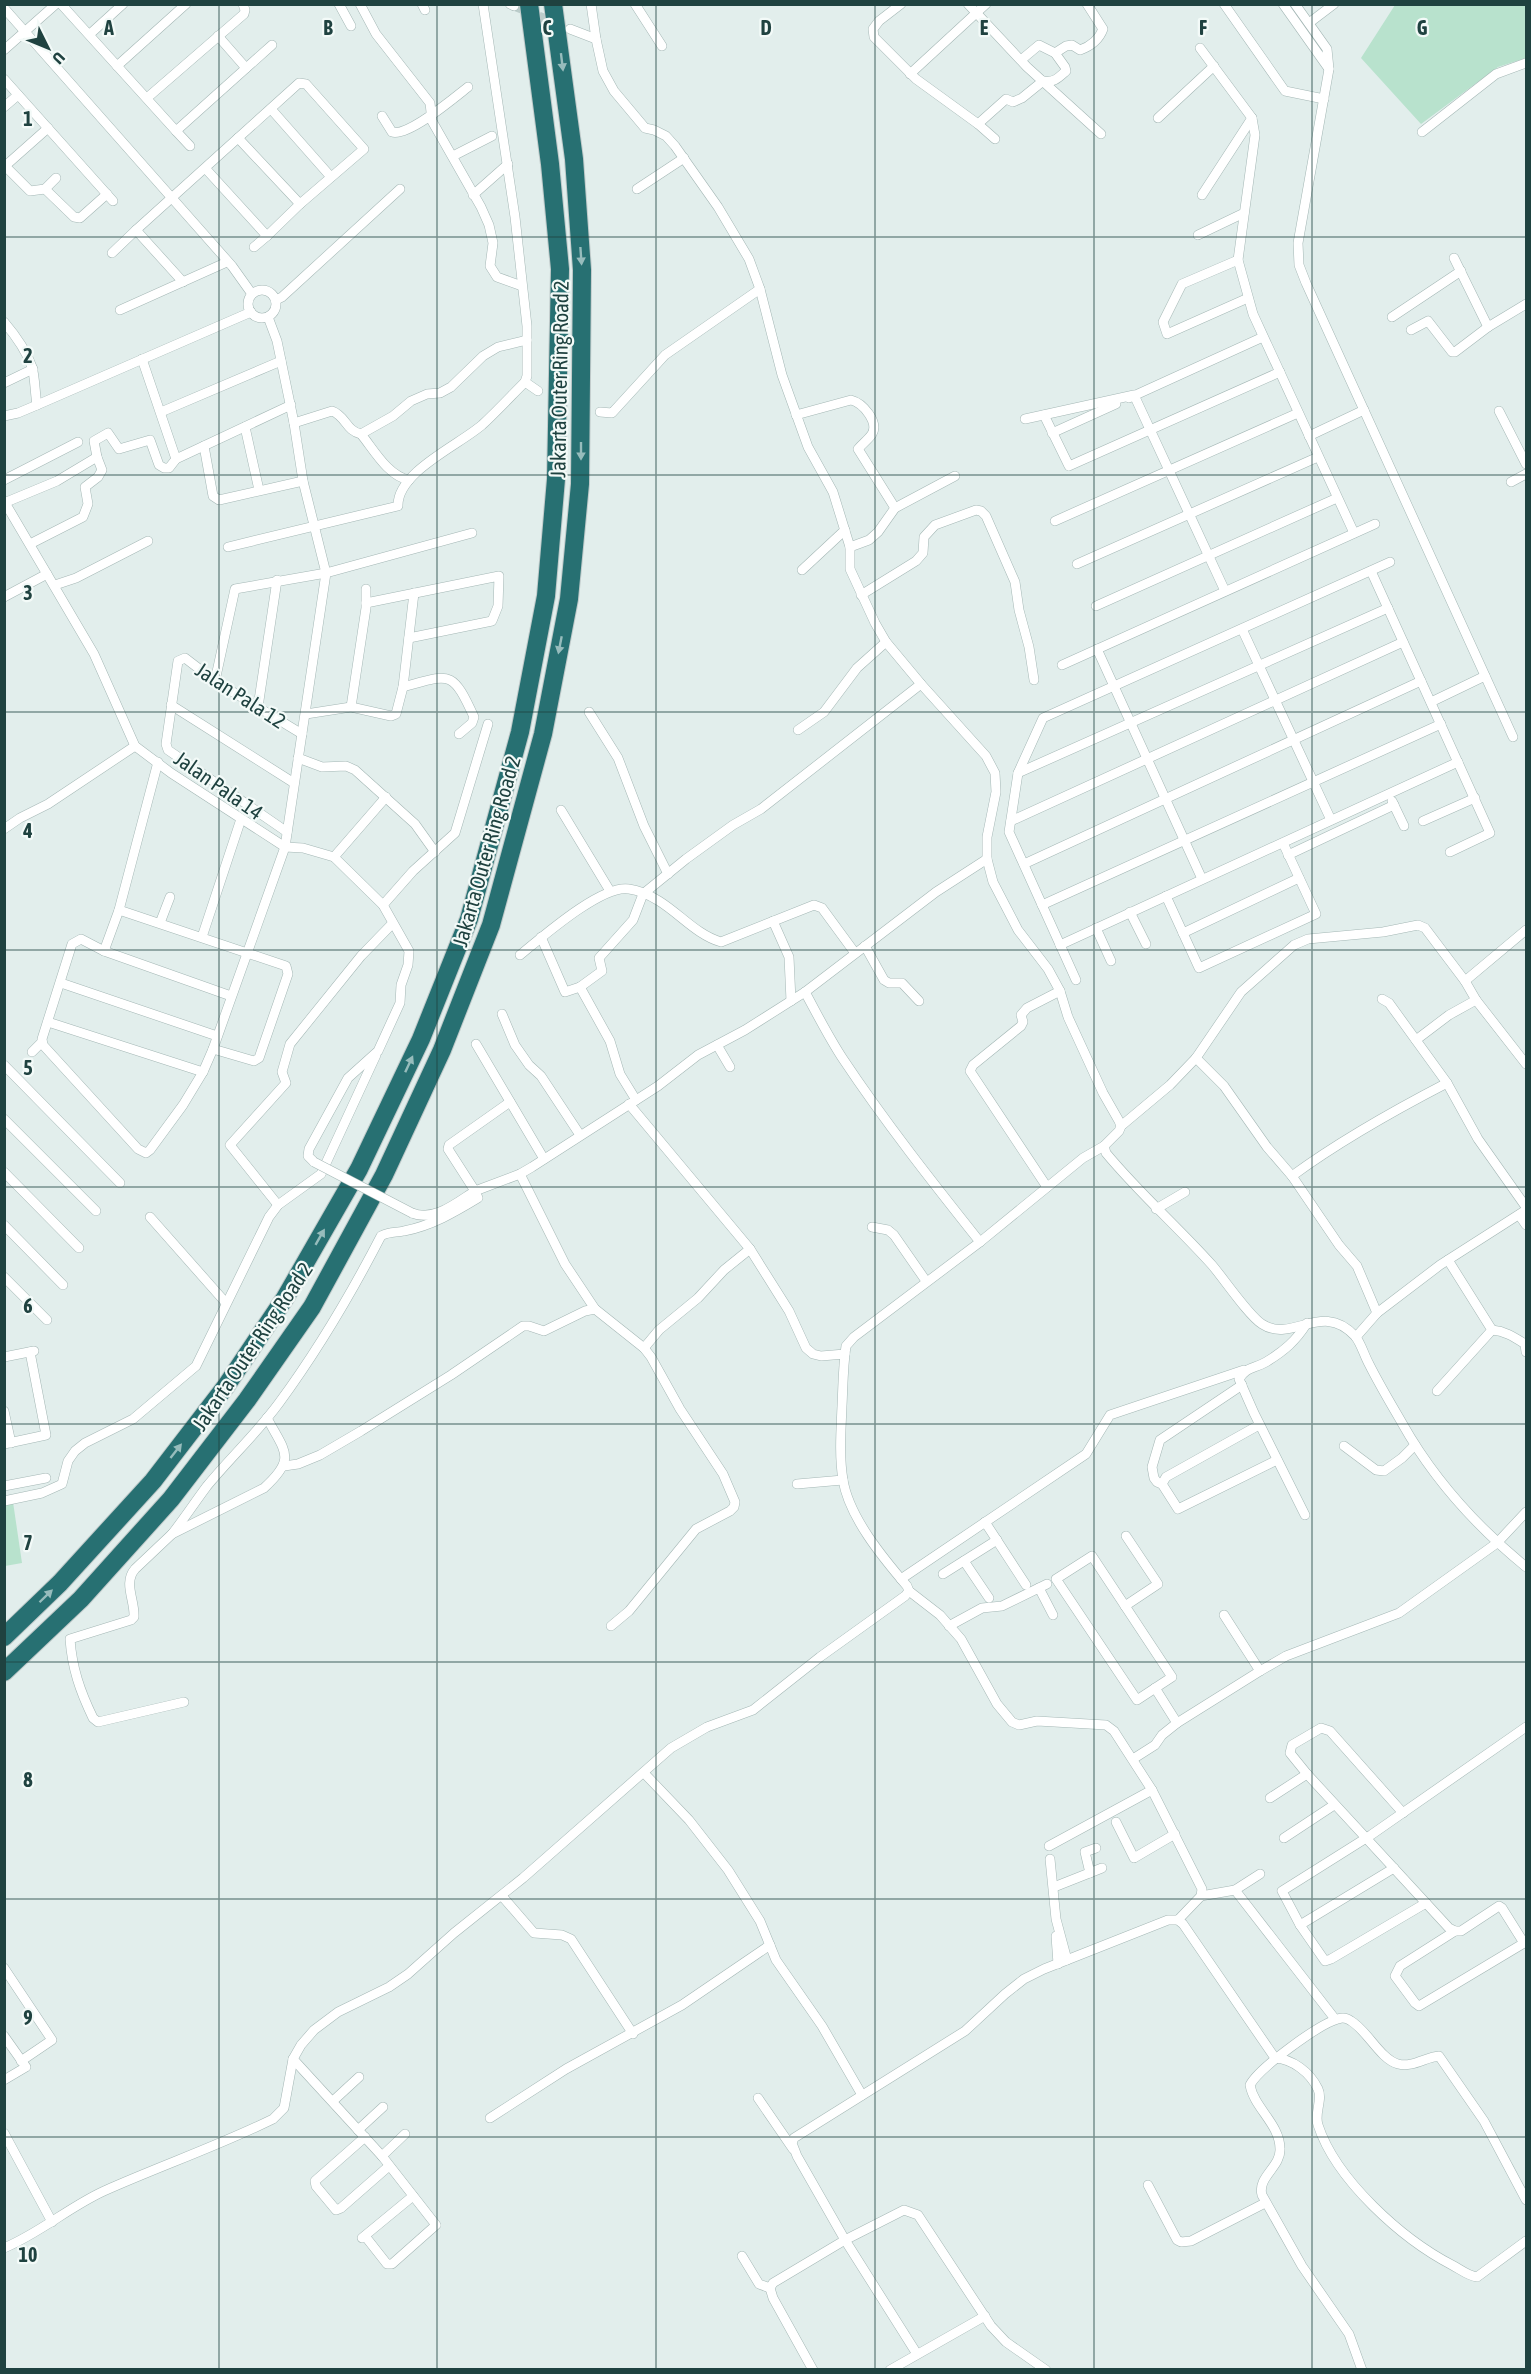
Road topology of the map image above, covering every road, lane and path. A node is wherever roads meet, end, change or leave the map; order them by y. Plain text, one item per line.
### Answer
1 (56, 4) edge
2 (61, 4) edge
3 (186, 4) edge
4 (243, 4) edge
5 (360, 4) edge
6 (483, 4) edge
7 (553, 4) edge
8 (591, 4) edge
9 (635, 4) edge
10 (901, 4) edge
11 (968, 4) edge
12 (986, 4) edge
13 (1087, 4) edge
14 (1224, 4) edge
15 (1283, 4) edge
16 (1295, 4) edge
17 (1334, 4) edge
18 (121, 5) edge
19 (517, 5) edge
20 (4, 8) edge
21 (978, 14) junction
22 (1309, 23) junction
23 (570, 29) dead end
24 (26, 32) junction
25 (90, 34) junction
26 (218, 36) junction
27 (596, 39) junction
28 (272, 45) dead end
29 (662, 46) dead end
30 (1200, 48) dead end
31 (4, 50) edge
32 (1055, 53) junction
33 (1021, 60) junction
34 (1527, 63) edge
35 (117, 66) junction
36 (1214, 66) junction
37 (246, 68) junction
38 (1329, 69) junction
39 (910, 74) junction
40 (4, 80) edge
41 (1043, 81) junction
42 (468, 87) dead end
43 (18, 95) junction
44 (147, 99) junction
45 (1324, 99) junction
46 (4, 107) edge
47 (271, 109) junction
48 (382, 116) dead end
49 (430, 116) junction
50 (1158, 118) dead end
51 (1252, 118) junction
52 (978, 124) junction
53 (48, 128) junction
54 (176, 131) junction
55 (1422, 132) dead end
56 (1101, 134) dead end
57 (492, 136) dead end
58 (238, 138) junction
59 (995, 139) dead end
60 (190, 146) dead end
61 (453, 156) junction
62 (684, 158) junction
63 (508, 164) junction
64 (5, 167) edge
65 (205, 168) junction
66 (331, 177) junction
67 (56, 178) dead end
68 (45, 189) junction
69 (400, 189) dead end
70 (637, 189) dead end
71 (474, 195) junction
72 (1202, 195) dead end
73 (172, 198) junction
74 (300, 204) junction
75 (1244, 213) junction
76 (136, 231) junction
77 (1198, 235) dead end
78 (267, 236) junction
79 (254, 247) dead end
80 (112, 253) dead end
81 (1454, 258) dead end
82 (1238, 260) junction
83 (227, 262) junction
84 (1461, 271) junction
85 (183, 282) junction
86 (522, 286) junction
87 (760, 290) junction
88 (252, 294) junction
89 (1248, 298) junction
90 (276, 300) junction
91 (1527, 304) edge
92 (120, 310) dead end
93 (250, 312) junction
94 (268, 317) junction
95 (1392, 317) dead end
96 (4, 322) edge
97 (1488, 327) junction
98 (1411, 330) dead end
99 (1263, 337) junction
100 (527, 340) junction
101 (142, 358) junction
102 (281, 361) junction
103 (33, 369) junction
104 (1280, 372) junction
105 (4, 382) edge
106 (525, 382) junction
107 (538, 391) dead end
108 (1134, 395) junction
109 (37, 405) junction
110 (291, 405) junction
111 (1364, 410) junction
112 (1499, 411) dead end
113 (161, 412) junction
114 (600, 412) dead end
115 (1299, 413) junction
116 (796, 415) junction
117 (1044, 415) junction
118 (4, 416) edge
119 (1025, 419) dead end
120 (294, 423) junction
121 (245, 427) junction
122 (1150, 430) junction
123 (1052, 433) junction
124 (361, 434) junction
125 (1309, 436) junction
126 (78, 442) dead end
127 (204, 446) junction
128 (97, 457) junction
129 (1318, 457) junction
130 (176, 459) junction
131 (1527, 464) edge
132 (1169, 471) junction
133 (1527, 474) edge
134 (955, 476) dead end
135 (4, 480) edge
136 (409, 480) junction
137 (303, 482) junction
138 (1511, 482) dead end
139 (259, 490) junction
140 (1337, 498) junction
141 (5, 502) edge
142 (895, 508) junction
143 (1189, 514) junction
144 (1055, 521) dead end
145 (1375, 524) dead end
146 (316, 527) junction
147 (845, 530) junction
148 (472, 533) dead end
149 (1354, 533) junction
150 (148, 541) dead end
151 (30, 544) junction
152 (228, 547) dead end
153 (850, 547) junction
154 (1208, 556) junction
155 (1390, 562) dead end
156 (1077, 564) dead end
157 (802, 570) dead end
158 (1371, 571) junction
159 (326, 573) junction
160 (47, 574) junction
161 (277, 580) junction
162 (55, 585) junction
163 (366, 589) dead end
164 (1225, 591) junction
165 (414, 593) junction
166 (861, 595) junction
167 (4, 597) edge
168 (366, 603) junction
169 (1096, 606) dead end
170 (1388, 608) junction
171 (1242, 629) junction
172 (409, 638) junction
173 (886, 642) junction
174 (1403, 642) junction
175 (1097, 649) junction
176 (180, 658) joint
177 (1062, 665) dead end
178 (1259, 665) junction
179 (1485, 676) junction
180 (1034, 680) dead end
181 (214, 681) junction
182 (1421, 681) junction
183 (921, 684) junction
184 (1114, 686) junction
185 (403, 687) junction
186 (1275, 701) junction
187 (1431, 702) junction
188 (171, 705) junction
189 (258, 707) junction
190 (351, 707) junction
191 (589, 712) dead end
192 (306, 714) junction
193 (1131, 722) junction
194 (488, 724) dead end
195 (1441, 724) junction
196 (798, 730) dead end
197 (302, 734) junction
198 (459, 734) dead end
199 (1513, 737) dead end
200 (1293, 740) junction
201 (135, 746) junction
202 (298, 758) junction
203 (1148, 759) junction
204 (158, 762) junction
205 (1458, 762) junction
206 (1018, 773) junction
207 (1313, 782) junction
208 (294, 783) junction
209 (1389, 794) junction
210 (386, 797) junction
211 (1166, 798) junction
212 (1474, 798) junction
213 (1394, 805) junction
214 (561, 810) dead end
215 (241, 819) junction
216 (1331, 820) junction
217 (1011, 821) junction
218 (1423, 821) dead end
219 (1404, 826) dead end
220 (4, 829) edge
221 (287, 832) junction
222 (1185, 841) junction
223 (1283, 843) junction
224 (285, 847) junction
225 (435, 852) junction
226 (1450, 852) dead end
227 (1288, 855) junction
228 (334, 856) junction
229 (987, 859) junction
230 (1024, 864) junction
231 (668, 874) junction
232 (1299, 878) junction
233 (1202, 879) junction
234 (610, 891) junction
235 (643, 894) junction
236 (1166, 896) junction
237 (170, 897) dead end
238 (383, 905) junction
239 (1042, 905) junction
240 (119, 910) junction
241 (1130, 912) junction
242 (773, 921) junction
243 (160, 922) junction
244 (392, 924) junction
245 (1096, 928) junction
246 (1527, 930) edge
247 (1182, 933) junction
248 (202, 937) junction
249 (542, 937) junction
250 (1146, 944) dead end
251 (1060, 945) junction
252 (865, 946) junction
253 (105, 951) junction
254 (247, 953) junction
255 (855, 953) junction
256 (520, 955) dead end
257 (1111, 961) dead end
258 (1076, 980) dead end
259 (1465, 981) junction
260 (61, 983) junction
261 (580, 987) junction
262 (1060, 991) junction
263 (805, 992) junction
264 (231, 996) junction
265 (1382, 999) dead end
266 (1476, 1000) junction
267 (791, 1001) junction
268 (919, 1001) dead end
269 (502, 1014) dead end
270 (48, 1022) junction
271 (218, 1036) junction
272 (1416, 1040) junction
273 (42, 1042) junction
274 (476, 1044) dead end
275 (717, 1045) junction
276 (213, 1049) junction
277 (378, 1051) junction
278 (32, 1052) dead end
279 (1196, 1058) junction
280 (1527, 1064) edge
281 (4, 1065) edge
282 (730, 1067) dead end
283 (203, 1072) junction
284 (1447, 1083) junction
285 (510, 1102) junction
286 (632, 1102) junction
287 (4, 1119) edge
288 (1121, 1126) junction
289 (580, 1135) junction
290 (1104, 1146) junction
291 (544, 1160) junction
292 (4, 1172) edge
293 (520, 1174) junction
294 (1292, 1176) junction
295 (120, 1183) dead end
296 (1047, 1187) junction
297 (475, 1191) junction
298 (1185, 1192) dead end
299 (278, 1205) junction
300 (1156, 1209) junction
301 (1524, 1210) edge
302 (96, 1211) dead end
303 (150, 1218) dead end
304 (4, 1225) edge
305 (1527, 1225) edge
306 (872, 1227) dead end
307 (980, 1242) junction
308 (79, 1248) dead end
309 (750, 1249) junction
310 (1448, 1260) junction
311 (4, 1277) edge
312 (926, 1281) junction
313 (63, 1285) dead end
314 (226, 1303) junction
315 (595, 1309) junction
316 (1377, 1313) junction
317 (47, 1320) dead end
318 (1307, 1323) junction
319 (1492, 1330) junction
320 (1356, 1337) junction
321 (644, 1348) junction
322 (1527, 1352) edge
323 (845, 1354) junction
324 (4, 1357) edge
325 (1244, 1370) junction
326 (1242, 1385) junction
327 (1437, 1390) dead end
328 (4, 1411) edge
329 (267, 1418) junction
330 (1259, 1425) junction
331 (8, 1444) edge
332 (1415, 1445) junction
333 (1344, 1446) dead end
334 (1276, 1460) junction
335 (284, 1466) junction
336 (46, 1478) dead end
337 (843, 1480) junction
338 (797, 1484) dead end
339 (1162, 1484) junction
340 (4, 1486) edge
341 (4, 1501) edge
342 (1527, 1512) edge
343 (1305, 1515) dead end
344 (985, 1522) junction
345 (172, 1534) junction
346 (1126, 1536) dead end
347 (997, 1540) junction
348 (1497, 1543) junction
349 (964, 1561) junction
350 (1527, 1566) edge
351 (943, 1574) dead end
352 (901, 1579) junction
353 (1026, 1585) dead end
354 (909, 1591) junction
355 (989, 1598) dead end
356 (1125, 1606) junction
357 (1053, 1615) dead end
358 (1224, 1615) dead end
359 (611, 1626) dead end
360 (949, 1626) junction
361 (4, 1637) edge
362 (1260, 1671) junction
363 (4, 1672) edge
364 (1155, 1688) junction
365 (184, 1702) dead end
366 (1177, 1723) junction
367 (1527, 1727) edge
368 (1133, 1759) junction
369 (644, 1773) junction
370 (1307, 1774) junction
371 (1152, 1790) junction
372 (1270, 1798) dead end
373 (1334, 1805) junction
374 (1403, 1813) junction
375 (1116, 1822) dead end
376 (1176, 1834) junction
377 (1284, 1838) dead end
378 (1367, 1838) junction
379 (1049, 1846) dead end
380 (1096, 1848) dead end
381 (1050, 1859) dead end
382 (1102, 1868) dead end
383 (1394, 1868) junction
384 (1090, 1873) junction
385 (1260, 1874) dead end
386 (1054, 1887) junction
387 (1235, 1890) junction
388 (502, 1896) junction
389 (1201, 1896) junction
390 (1426, 1903) junction
391 (1178, 1920) junction
392 (1300, 1925) junction
393 (1455, 1931) junction
394 (1525, 1942) edge
395 (770, 1945) junction
396 (1062, 1962) junction
397 (4, 1968) edge
398 (1335, 2019) junction
399 (633, 2034) junction
400 (4, 2036) edge
401 (1275, 2058) junction
402 (293, 2059) junction
403 (21, 2061) junction
404 (359, 2076) dead end
405 (4, 2080) edge
406 (862, 2095) junction
407 (758, 2098) dead end
408 (333, 2101) junction
409 (383, 2107) dead end
410 (490, 2118) dead end
411 (4, 2133) edge
412 (362, 2133) junction
413 (405, 2134) dead end
414 (793, 2149) junction
415 (382, 2156) junction
416 (389, 2166) junction
417 (1148, 2185) dead end
418 (413, 2196) junction
419 (1527, 2200) edge
420 (1265, 2203) junction
421 (52, 2222) junction
422 (845, 2240) junction
423 (1527, 2241) edge
424 (4, 2248) edge
425 (742, 2256) dead end
426 (770, 2288) junction
427 (985, 2316) junction
428 (917, 2354) junction
429 (813, 2370) edge
430 (890, 2370) edge
431 (1046, 2370) edge
432 (1362, 2370) edge

1 - 24 street
2 - 25 street
3 - 35 street
4 - 26 street
5 - 49 street
6 - 63 street
7 -> 363 highway, Jakarta Outer Ring Road 2
8 - 27 street
9 - 29 street
10 - 39 street
11 - 21 street
12 - 21 street
13 - 32 street
14 - 45 street
15 - 38 street
16 - 22 street
17 - 22 street
18 - 25 street
361 -> 19 highway, Jakarta Outer Ring Road 2
20 - 24 street
21 - 33 street
21 - 39 street
22 - 38 street
23 - 27 street
24 - 31 street
24 - 73 street
25 - 35 street
26 - 37 street
26 - 44 street
27 - 62 street
28 - 37 street
30 - 36 street
32 - 33 street
32 - 41 street
33 - 41 street
34 - 55 street
35 - 44 street
36 - 50 street
36 - 51 street
37 - 54 street
38 - 45 street
39 - 52 street
40 - 43 street
41 - 52 street
41 - 56 street
42 - 49 street
43 - 46 street
43 - 53 street
44 - 54 street
45 - 111 street
47 - 58 street
47 - 66 street
47 - 66 street
48 - 49 street
49 - 61 street
51 - 72 street
51 - 75 street
52 - 59 street
53 - 64 street
53 - 68 street
54 - 60 street
57 - 61 street
58 - 65 street
58 - 74 street
61 - 71 street
62 - 70 street
62 - 87 street
63 - 71 street
63 - 86 street
64 - 68 street
65 - 73 street
65 - 78 street
66 - 74 street
67 - 68 street
69 - 90 street
71 - 86 street
73 - 76 street
73 - 83 street
74 - 78 street
75 - 77 street
75 - 82 street
76 - 80 street
76 - 85 street
78 - 79 street
81 - 84 street
82 - 89 street
82 - 89 street
83 - 85 street
83 - 88 street
84 - 95 street
84 - 97 street
85 - 92 street
86 - 100 street
87 - 114 street
87 - 116 street
88 - 90 street
88 - 93 street
89 - 99 street
90 - 94 street
91 - 97 street
93 - 94 street
93 - 101 street
94 - 102 street
96 - 103 street
97 - 98 street
99 - 104 street
99 - 108 street
100 - 106 street
100 - 124 street
101 - 109 street
101 - 113 street
102 - 110 street
102 - 113 street
103 - 105 street
103 - 109 street
104 - 115 street
104 - 122 street
106 - 107 street
106 - 136 street
108 - 117 street
108 - 122 street
108 - 123 street
109 - 118 street
110 - 120 street
110 - 121 street
111 - 125 street
111 - 179 street
112 - 131 street
113 - 130 street
115 - 125 street
115 - 132 street
116 - 142 street
116 - 147 street
117 - 119 street
117 - 123 street
120 - 124 street
120 - 137 street
121 - 127 street
121 - 139 street
122 - 123 street
122 - 132 street
124 - 136 street
125 - 129 street
126 - 135 street
127 - 130 street
127 - 139 street
128 - 130 street
128 - 141 street
128 - 151 street
129 - 140 street
129 - 143 street
132 - 143 street
132 - 144 street
133 - 138 street
134 - 142 street
136 - 146 street
137 - 139 street
137 - 146 street
140 - 149 street
140 - 154 street
141 - 151 street
142 - 153 street
143 - 154 street
143 - 156 street
145 - 149 street
146 - 152 street
146 - 159 street
147 - 153 street
147 - 157 street
148 - 159 street
149 - 164 street
150 - 162 street
151 - 160 street
153 - 166 street
154 - 164 street
154 - 169 street
155 - 158 street
158 - 170 street
158 - 171 street
159 - 161 street
159 - 192 street
160 - 162 street
160 - 167 street
161 - 181 street
161 - 189 street
162 - 201 street
163 - 168 street
164 - 175 street
165 - 168 street
165 - 172 street
165 - 172 street
166 - 173 street
166 - 180 street
168 - 190 street
170 - 174 street
170 - 178 street
171 - 178 street
171 - 184 street
172 - 185 street
173 - 183 street
173 - 196 street
174 - 182 street
174 - 186 street
175 - 177 street
175 - 184 street
176 - 181 street, Jalan Pala 12
176 - 188 street, Jalan Pala 14
178 - 186 street
178 - 193 street
179 - 187 street
179 - 199 street
181 - 189 street, Jalan Pala 12
182 - 187 street
182 - 200 street
183 - 229 street
183 - 231 street
184 - 193 street
184 - 206 street
185 - 190 street
185 - 198 street
186 - 200 street
186 - 203 street
187 - 195 street
188 - 208 street
188 - 221 street, Jalan Pala 14
189 - 197 street, Jalan Pala 12
190 - 192 street
191 - 231 street
192 - 197 street
193 - 203 street
193 - 206 street
194 - 225 street
195 - 205 street
195 - 207 street
197 - 202 street
200 - 207 street
200 - 211 street
201 - 204 street
201 - 220 street
202 - 208 street
202 - 210 street
203 - 211 street
203 - 217 street
204 - 215 street
204 - 240 street
205 - 209 street
205 - 212 street
206 - 217 street
207 - 216 street
207 - 222 street
208 - 221 street
209 - 213 street
209 - 216 street
210 - 225 street
210 - 228 street
211 - 222 street
211 - 230 street
212 - 218 street
212 - 226 street
213 - 219 street
213 - 227 street
214 - 234 street
215 - 224 street
215 - 248 street
216 - 223 street
217 - 230 street
221 - 224 street
222 - 233 street
222 - 239 street
223 - 227 street
223 - 233 street
224 - 228 street
224 - 254 street
225 - 238 street
227 - 232 street
228 - 238 street
229 - 252 street
229 - 262 street
230 - 239 street
231 - 235 street
232 - 247 street
232 - 247 street
233 - 236 street
234 - 235 street
234 - 249 street
235 - 242 street
235 - 261 street
236 - 241 street
236 - 247 street
237 - 243 street
238 - 244 street
239 - 251 street
240 - 243 street
240 - 253 street
241 - 245 street
241 - 250 street
242 - 255 street
242 - 267 street
243 - 248 street
244 - 277 street
244 - 299 street
245 - 251 street
245 - 257 street
246 - 259 street
248 - 254 street
249 - 256 street
249 - 261 street
251 - 258 street
252 - 255 street
252 - 268 street
253 - 260 street
253 - 264 street
254 - 264 street
254 - 276 street
255 - 263 street
259 - 266 street
259 - 279 street
260 - 270 street
260 - 271 street
261 - 286 street
262 - 288 street
262 - 296 street
263 - 267 street
263 - 307 street
264 - 271 street
265 - 272 street
266 - 272 street
266 - 280 street
267 - 275 street
269 - 289 street
270 - 273 street
270 - 283 street
271 - 276 street
272 - 284 street
273 - 278 street
273 - 283 street
274 - 285 street
275 - 282 street
275 - 286 street
276 - 283 street
277 - 297 street, bridge
277 - 299 street
279 - 288 street
279 - 294 street
281 - 295 street
284 - 294 street
284 - 301 street
285 - 291 street
285 - 297 street
286 - 289 street
286 - 309 street
287 - 302 street
288 - 290 street
289 - 291 street
290 - 296 street
290 - 300 street
291 - 293 street
292 - 308 street
293 - 297 street
293 - 315 street
294 - 316 street
296 - 307 street
297 - 329 street
298 - 300 street
299 - 314 street
300 - 318 street
301 - 305 street
301 - 310 street
303 - 314 street
304 - 313 street
306 - 312 street
307 - 312 street
309 - 321 street
309 - 323 street
310 - 316 street
310 - 319 street
311 - 317 street
312 - 323 street
314 - 341 street
315 - 321 street
315 - 335 street
316 - 320 street
318 - 320 street
318 - 325 street
319 - 322 street
319 - 327 street
320 - 332 street
321 - 359 street
323 - 337 street
324 - 331 street
325 - 326 street
325 - 344 street
326 - 330 street
326 - 339 street
328 - 331 street
329 - 335 street
329 - 345 street
330 - 334 street
330 - 339 street
332 - 333 street
332 - 348 street
334 - 339 street
334 - 343 street
335 - 345 street
336 - 340 street
337 - 338 street
337 - 352 street
342 - 348 street
344 - 347 street
344 - 352 street
345 - 365 street
346 - 356 street
347 - 349 street
347 - 353 street
348 - 350 street
348 - 362 street
349 - 351 street
349 - 355 street
352 - 354 street
354 - 360 street
354 - 369 street
356 - 364 street
356 - 364 street
357 - 360 street
358 - 362 street
360 - 368 street
362 - 366 street
364 - 366 street
366 - 368 street
367 - 374 street
368 - 371 street
369 - 388 street
369 - 395 street
370 - 372 street
370 - 373 street
370 - 374 street
371 - 376 street
371 - 379 street
373 - 377 street
373 - 378 street
374 - 378 street
375 - 376 street
376 - 389 street
378 - 383 street
378 - 392 street
380 - 384 street
381 - 386 street
382 - 384 street
383 - 390 street
383 - 392 street
384 - 386 street
385 - 387 street
386 - 396 street
387 - 389 street
387 - 398 street
388 - 399 street
388 - 402 street
389 - 391 street
390 - 392 street
390 - 393 street
391 - 396 street
391 - 401 street
393 - 394 street
393 - 394 street
395 - 399 street
395 - 406 street
396 - 406 street
397 - 403 street
398 - 401 street
398 - 419 street
399 - 410 street
400 - 403 street
401 - 420 street
401 - 423 street
402 - 408 street
402 - 421 street
403 - 405 street
404 - 408 street
406 - 414 street
407 - 414 street
408 - 412 street
409 - 412 street
411 - 421 street
412 - 415 street
412 - 416 street
413 - 415 street
414 - 422 street
415 - 416 street
416 - 418 street
417 - 420 street
418 - 418 street
420 - 432 street
421 - 424 street
422 - 426 street
422 - 427 street
422 - 428 street
425 - 426 street
426 - 429 street
427 - 428 street
427 - 431 street
428 - 430 street

